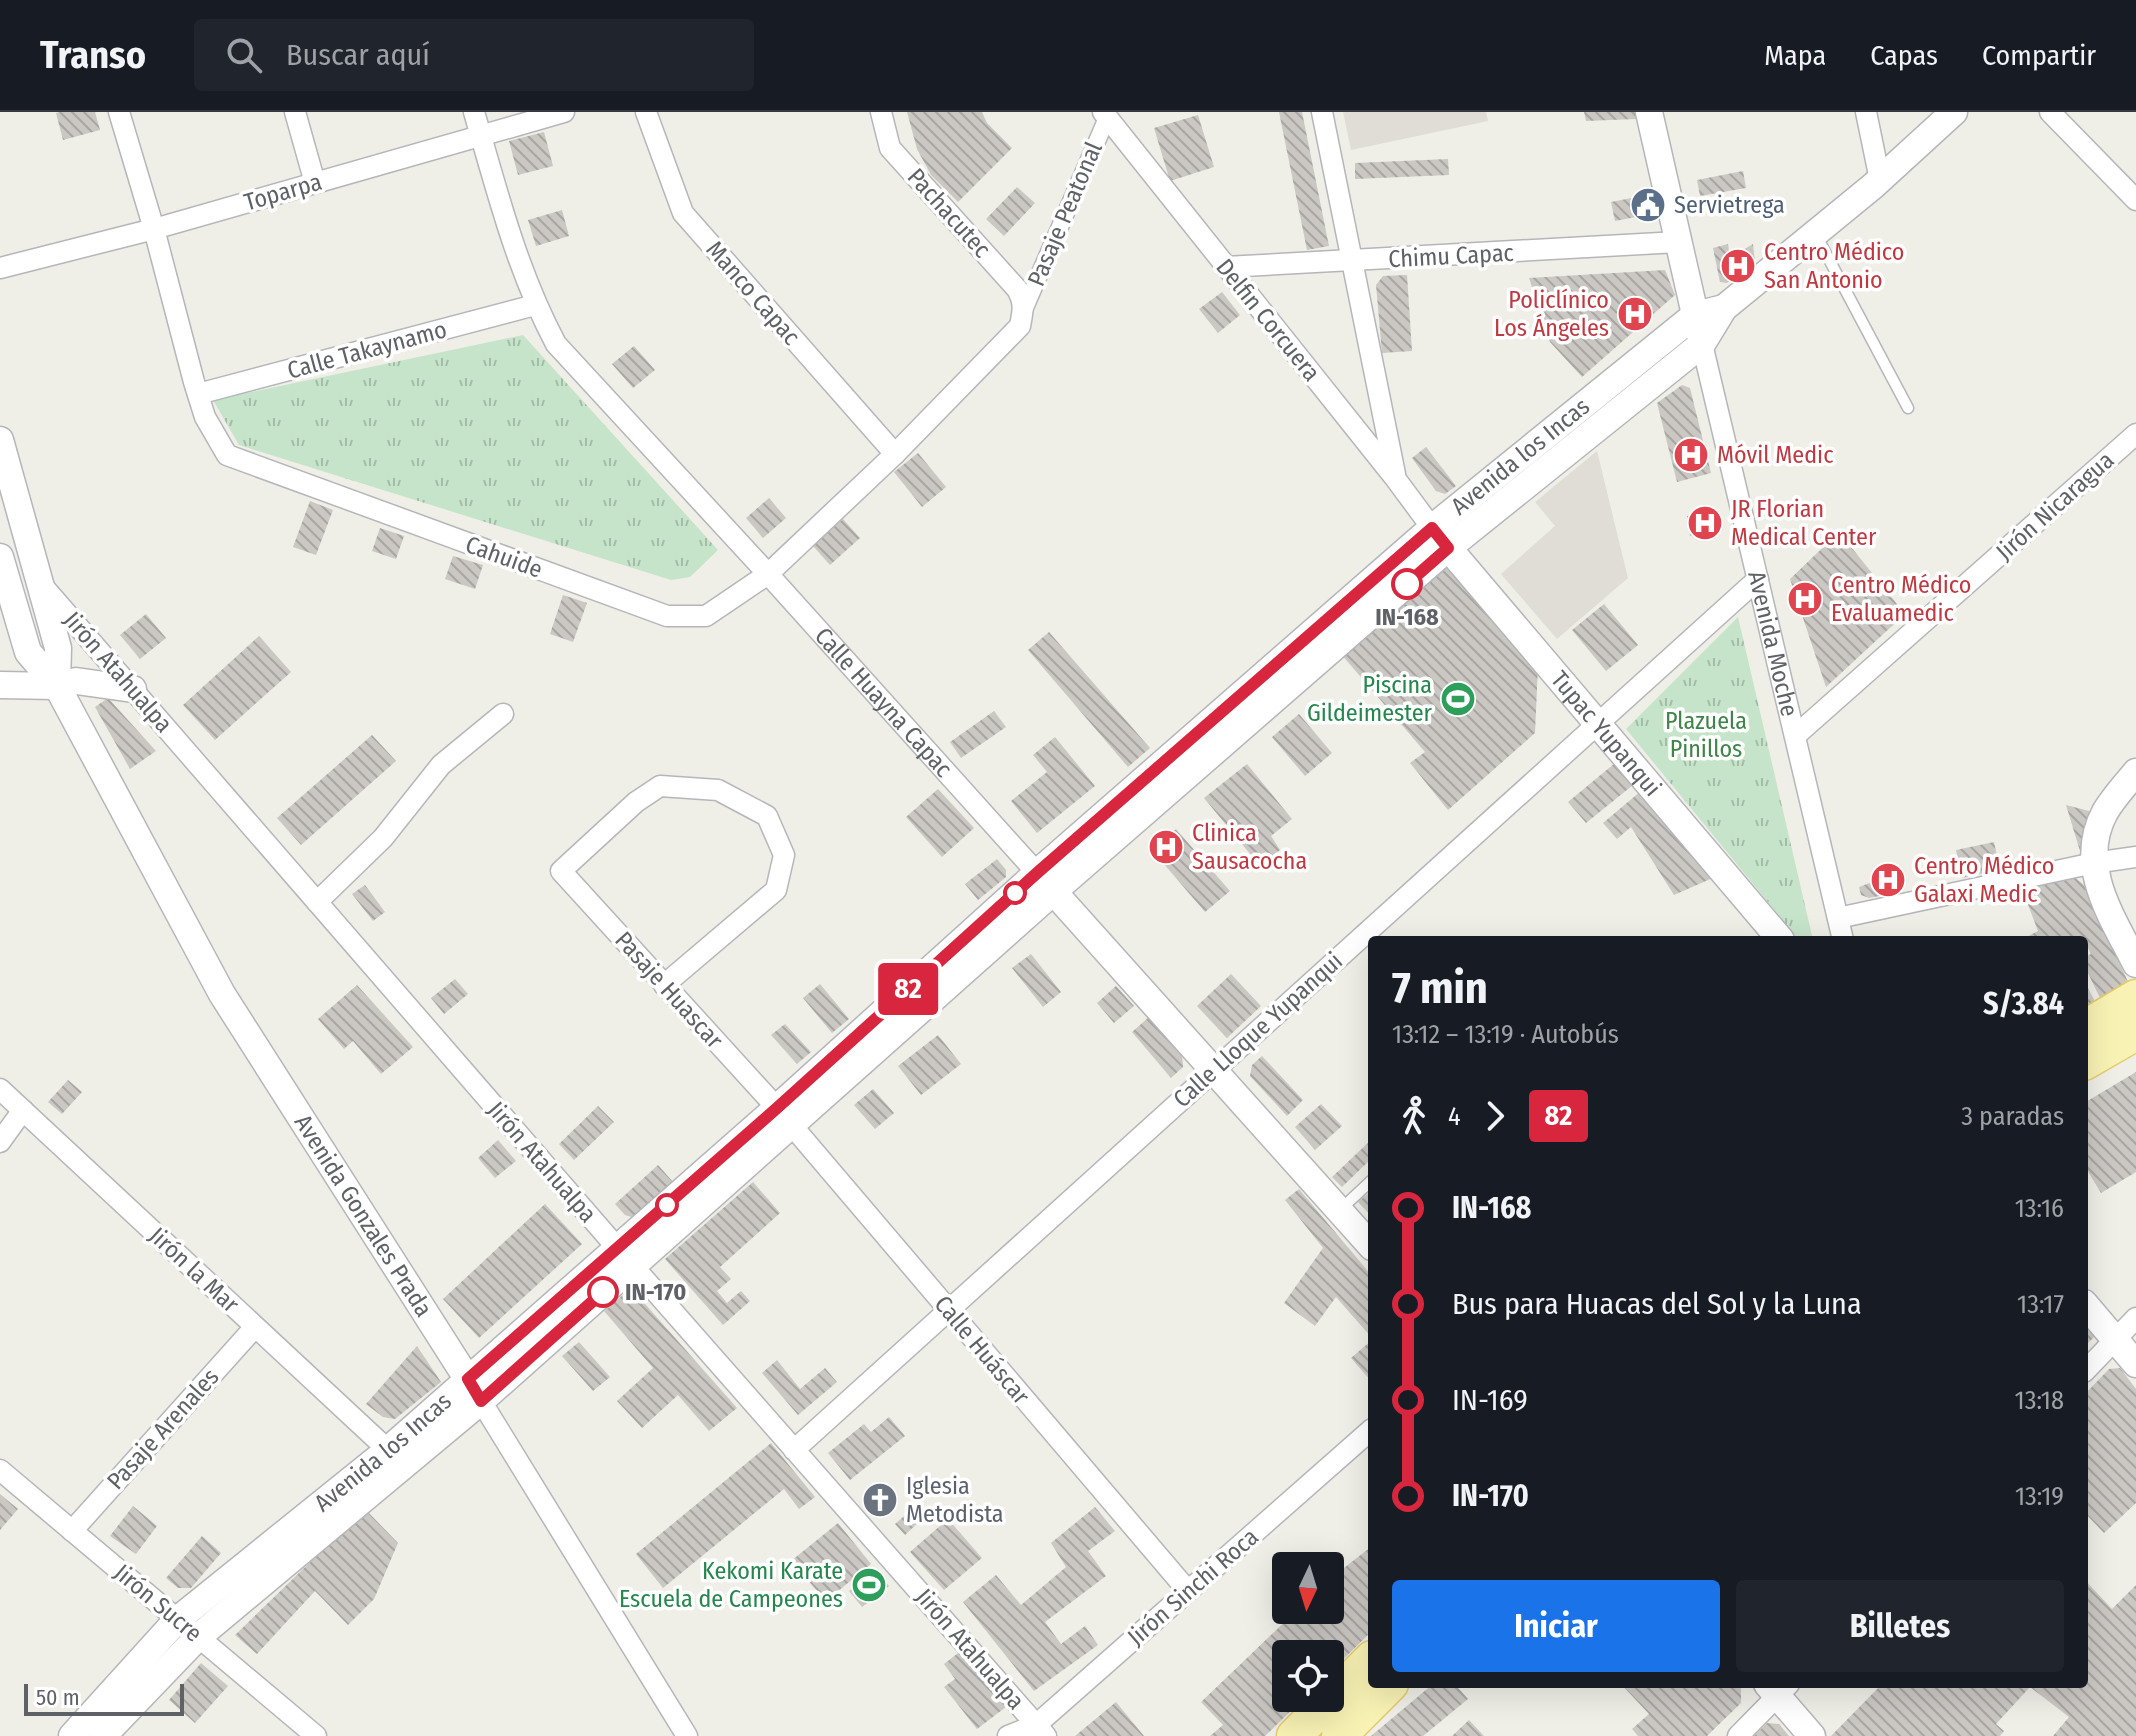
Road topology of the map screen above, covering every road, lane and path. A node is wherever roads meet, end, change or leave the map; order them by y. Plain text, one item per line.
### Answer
1 (119, 112) edge
2 (295, 112) edge
3 (474, 112) edge
4 (564, 112) edge
5 (646, 112) edge
6 (881, 112) edge
7 (1322, 112) edge
8 (1649, 112) edge
9 (1866, 112) edge
10 (1954, 112) edge
11 (2050, 112) edge
12 (1105, 115) edge
13 (481, 135) junction
14 (1880, 180) junction
15 (315, 183) junction
16 (2136, 200) edge
17 (154, 229) junction
18 (1815, 233) junction
19 (1678, 242) junction
20 (1353, 262) junction
21 (1225, 267) junction
22 (0, 268) edge
23 (535, 305) junction
24 (1724, 308) junction
25 (1024, 310) junction
26 (1695, 315) junction
27 (1702, 344) junction
28 (198, 394) junction
29 (1908, 408) dead end
30 (2136, 434) edge
31 (0, 440) edge
32 (895, 454) junction
33 (1395, 478) junction
34 (1440, 538) junction
35 (0, 557) edge
36 (768, 574) junction
37 (1758, 579) junction
38 (42, 585) junction
39 (0, 685) edge
40 (57, 686) junction
41 (133, 689) junction
42 (503, 714) dead end
43 (1599, 722) junction
44 (1795, 736) junction
45 (2136, 772) edge
46 (2136, 857) edge
47 (2094, 863) junction
48 (1045, 882) junction
49 (317, 902) junction
50 (1838, 918) junction
51 (1778, 936) edge
52 (1842, 936) edge
53 (2136, 964) edge
54 (664, 985) junction
55 (2136, 997) edge
56 (2088, 1026) edge
57 (2136, 1033) edge
58 (2088, 1061) edge
59 (1214, 1071) junction
60 (0, 1089) edge
61 (23, 1110) junction
62 (784, 1116) junction
63 (0, 1142) edge
64 (1368, 1184) edge
65 (1340, 1211) junction
66 (1368, 1242) edge
67 (625, 1257) junction
68 (2088, 1308) edge
69 (949, 1310) junction
70 (2136, 1318) edge
71 (255, 1327) junction
72 (2116, 1339) junction
73 (2136, 1364) edge
74 (2088, 1368) edge
75 (474, 1390) junction
76 (1368, 1433) edge
77 (388, 1450) junction
78 (794, 1450) junction
79 (0, 1470) edge
80 (72, 1531) junction
81 (1188, 1591) junction
82 (188, 1628) junction
83 (1368, 1662) edge
84 (1387, 1688) edge
85 (1778, 1688) edge
86 (1041, 1730) edge
87 (72, 1736) edge
88 (103, 1736) edge
89 (316, 1736) edge
90 (687, 1736) edge
91 (1008, 1736) edge
92 (1294, 1736) edge
93 (1339, 1736) edge
94 (1738, 1736) edge
95 (1812, 1736) edge

1 - 17 street, Cahuide
2 - 15 street
3 - 13 street, Calle Huayna Capac
4 - 13 street, Toparpa
5 - 32 street, Manco Capac
6 - 25 street, Pachacutec
7 - 20 street
8 - 19 street, Avenida Moche
9 - 14 street
10 - 14 street, Avenida los Incas
11 - 16 street
12 - 21 street, Delfin Corcuera
12 - 25 street, Pasaje Peatonal
13 - 15 street, Toparpa
13 - 23 street, Calle Huayna Capac
14 - 18 street, Avenida los Incas
15 - 17 street, Toparpa
17 - 22 street, Toparpa
17 - 28 street, Cahuide
18 - 24 street, Avenida los Incas
18 - 29 lane
19 - 20 street, Chimu Capac
19 - 26 street, Avenida Moche
20 - 21 street, Chimu Capac
20 - 33 street
21 - 33 street, Delfin Corcuera
23 - 28 street, Calle Takaynamo
23 - 36 street, Calle Huayna Capac
24 - 26 street, Avenida los Incas
24 - 27 street, Avenida los Incas
25 - 32 street, Cahuide
26 - 27 street, Avenida Moche
26 - 34 street, Avenida los Incas
27 - 34 street, Avenida los Incas
27 - 37 street, Avenida Moche
28 - 36 street, Cahuide
30 - 44 street, Jirón Nicaragua
31 - 38 street, Avenida Gonzales Prada
32 - 36 street, Cahuide
33 - 34 street, Delfin Corcuera
34 - 43 street, Tupac Yupanqui
34 - 48 street, Avenida los Incas
35 - 40 street, Avenida Gonzales Prada
36 - 48 street, Calle Huayna Capac
37 - 43 street, Calle Lloque Yupanqui
37 - 44 street, Avenida Moche
38 - 40 street, Avenida Gonzales Prada
38 - 41 street, Jirón Atahualpa
39 - 40 street
40 - 41 street
40 - 75 street, Avenida Gonzales Prada
41 - 49 street, Jirón Atahualpa
42 - 49 street
43 - 51 street, Tupac Yupanqui
43 - 59 street, Calle Lloque Yupanqui
44 - 50 street, Avenida Moche
45 - 47 street
46 - 47 street
47 - 50 street
47 - 53 street
48 - 59 street, Calle Huayna Capac
48 - 62 street, Avenida los Incas
49 - 67 street, Jirón Atahualpa
50 - 52 street, Avenida Moche
54 - 54 street, Pasaje Huascar
54 - 62 street, Pasaje Huascar
55 - 56 main road
57 - 58 main road
59 - 65 street, Calle Huayna Capac
59 - 69 street, Calle Lloque Yupanqui
60 - 61 street, Jirón la Mar
61 - 63 street
61 - 71 street, Jirón la Mar
62 - 67 street, Avenida los Incas
62 - 69 street, Calle Huáscar
64 - 65 lane
65 - 66 street, Calle Huayna Capac
67 - 75 street, Avenida los Incas
67 - 78 street, Jirón Atahualpa
68 - 72 street
69 - 78 street, Calle Lloque Yupanqui
69 - 81 street, Calle Huáscar
70 - 72 street
71 - 77 street, Jirón la Mar
71 - 80 street, Pasaje Arenales
72 - 73 street
72 - 74 street
75 - 77 street, Avenida los Incas
75 - 82 street, Avenida los Incas
75 - 90 street, Avenida Gonzales Prada
76 - 81 street, Jirón Sinchi Roca
77 - 82 street, Avenida los Incas
78 - 86 street, Jirón Atahualpa
79 - 80 street, Jirón Sucre
80 - 82 street, Jirón Sucre
81 - 86 street, Jirón Sinchi Roca
82 - 87 street, Avenida los Incas
82 - 88 street, Avenida los Incas
82 - 89 street, Jirón Sucre
83 - 92 main road
84 - 93 main road
85 - 94 street
85 - 95 street
86 - 91 street, Jirón Sinchi Roca

